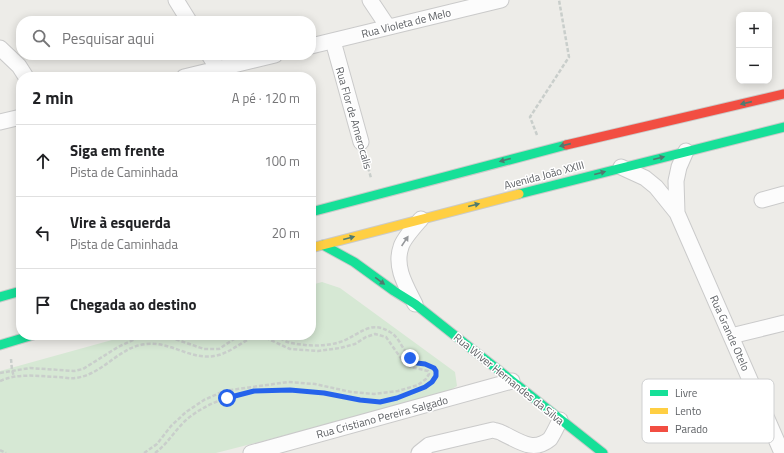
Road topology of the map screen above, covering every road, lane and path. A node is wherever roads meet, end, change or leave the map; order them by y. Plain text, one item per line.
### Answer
1 (176, 0) edge
2 (370, 0) edge
3 (501, 0) edge
4 (559, 0) edge
5 (186, 16) edge
6 (388, 27) junction
7 (333, 41) junction
8 (316, 45) edge
9 (0, 48) edge
10 (212, 60) edge
11 (255, 60) edge
12 (218, 69) junction
13 (23, 72) edge
14 (205, 72) edge
15 (784, 94) edge
16 (16, 118) edge
17 (0, 122) edge
18 (784, 127) edge
19 (361, 142) joint
20 (543, 150) junction
21 (686, 151) junction
22 (621, 167) junction
23 (784, 194) edge
24 (376, 195) junction
25 (762, 200) dead end
26 (316, 211) edge
27 (677, 214) junction
28 (421, 219) junction
29 (323, 245) junction
30 (316, 247) edge
31 (16, 292) edge
32 (0, 297) edge
33 (415, 304) junction
34 (784, 323) edge
35 (731, 336) junction
36 (16, 340) edge
37 (133, 340) edge
38 (176, 340) edge
39 (232, 340) edge
40 (248, 340) edge
41 (270, 340) edge
42 (284, 340) edge
43 (0, 345) edge
44 (0, 373) edge
45 (752, 379) edge
46 (0, 381) edge
47 (512, 381) junction
48 (419, 390) dead end
49 (380, 402) dead end
50 (560, 420) junction
51 (774, 424) edge
52 (779, 434) edge
53 (0, 450) edge
54 (6, 453) edge
55 (144, 453) edge
56 (155, 453) edge
57 (251, 453) edge
58 (419, 453) edge
59 (603, 453) edge
60 (782, 453) edge

1 - 5 street
2 - 6 street
3 - 6 street, Rua Violeta de Melo
4 - 20 path
6 - 7 street, Rua Violeta de Melo
7 - 8 street, Rua Violeta de Melo
7 - 19 street, Rua Flor de Amerocalis
9 - 13 street
10 - 12 street
11 - 12 street
12 - 14 street
15 -> 20 main road
16 - 17 street
18 - 21 main road, Avenida João XXIII
19 - 24 path, Rua Flor de Amerocalis
20 -> 24 main road
22 -> 21 main road, Avenida João XXIII
21 - 27 street, Rua Grande Otelo
22 - 27 street, Rua Grande Otelo
28 -> 22 main road, Avenida João XXIII
23 - 25 street
24 - 26 main road
27 - 35 street, Rua Grande Otelo
29 -> 28 main road, Avenida João XXIII
33 -> 28 street, Rua Wiver Hernandes da Silva
29 - 30 main road, Avenida João XXIII
29 -> 33 main road, Rua Wiver Hernandes da Silva
31 - 32 main road
33 - 47 main road, Rua Wiver Hernandes da Silva
34 - 35 street
35 - 45 street, Rua Grande Otelo
36 - 43 main road
37 - 44 path
38 - 39 path
40 - 46 path
41 - 55 path
42 - 48 path
47 - 50 main road, Rua Wiver Hernandes da Silva
47 - 57 street, Rua Cristiano Pereira Salgado
49 - 56 path
50 - 58 street
50 - 59 main road, Rua Wiver Hernandes da Silva
51 - 52 street, Rua Grande Otelo
52 - 60 street, Rua Grande Otelo
53 - 54 path

